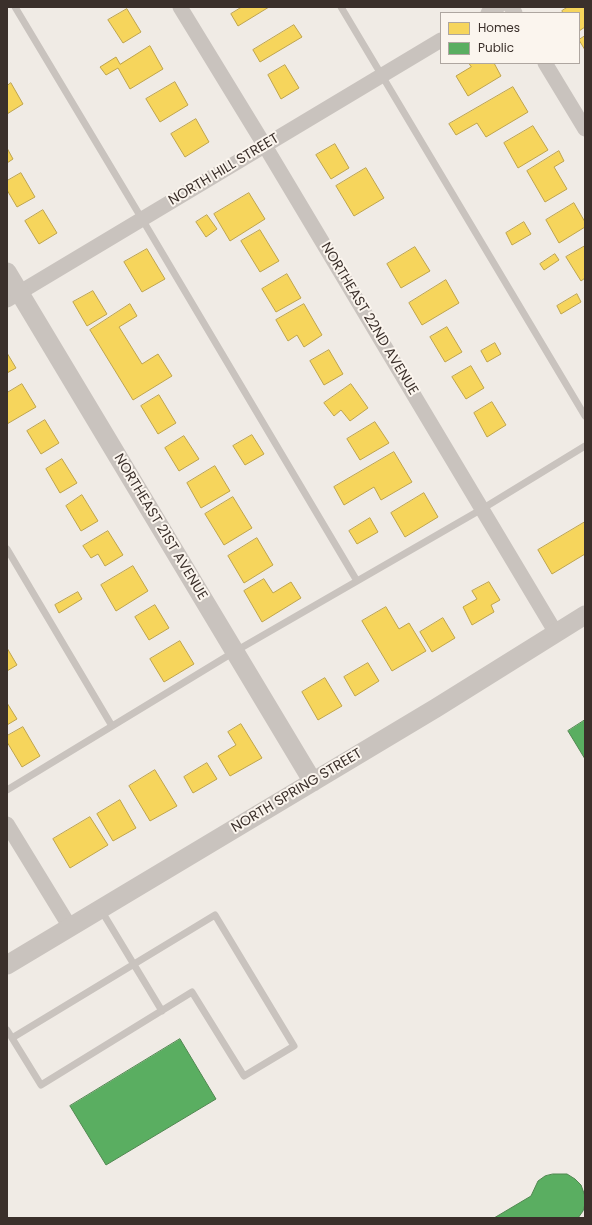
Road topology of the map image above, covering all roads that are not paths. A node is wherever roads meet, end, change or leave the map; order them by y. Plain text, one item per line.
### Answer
1 (15, 7) edge
2 (180, 7) edge
3 (341, 7) edge
4 (440, 41) edge
5 (546, 64) edge
6 (382, 75) junction
7 (585, 129) edge
8 (265, 146) junction
9 (142, 219) junction
10 (7, 272) edge
11 (13, 296) edge
12 (585, 416) edge
13 (585, 446) edge
14 (482, 509) junction
15 (7, 549) edge
16 (357, 581) junction
17 (585, 615) edge
18 (556, 633) junction
19 (234, 652) junction
20 (112, 726) junction
21 (313, 782) junction
22 (7, 790) edge
23 (7, 824) edge
24 (100, 908) junction
25 (70, 927) junction
26 (134, 964) junction
27 (7, 965) edge
28 (162, 1011) junction
29 (7, 1030) edge
30 (12, 1038) junction

1 - 9 lane
2 - 8 street, NORTHEAST 22ND AVENUE
3 - 6 lane
4 - 6 street, NORTH HILL STREET
5 - 7 street
6 - 8 street, NORTH HILL STREET
6 - 12 lane
8 - 9 street, NORTH HILL STREET
8 - 14 street, NORTHEAST 22ND AVENUE
9 - 11 street, NORTH HILL STREET
9 - 16 lane
10 - 11 street, NORTHEAST 21ST AVENUE
11 - 19 street, NORTHEAST 21ST AVENUE
13 - 14 lane
14 - 16 lane
14 - 18 street, NORTHEAST 22ND AVENUE
15 - 20 lane
16 - 19 lane
17 - 18 street, NORTH SPRING STREET
18 - 21 street, NORTH SPRING STREET
19 - 20 lane
19 - 21 street, NORTHEAST 21ST AVENUE
20 - 22 lane
21 - 24 street, NORTH SPRING STREET
23 - 25 street
24 - 25 street, NORTH SPRING STREET
24 - 26 lane
25 - 27 street, NORTH SPRING STREET
26 - 28 lane
26 - 28 lane
26 - 30 lane
28 - 30 lane
29 - 30 lane

